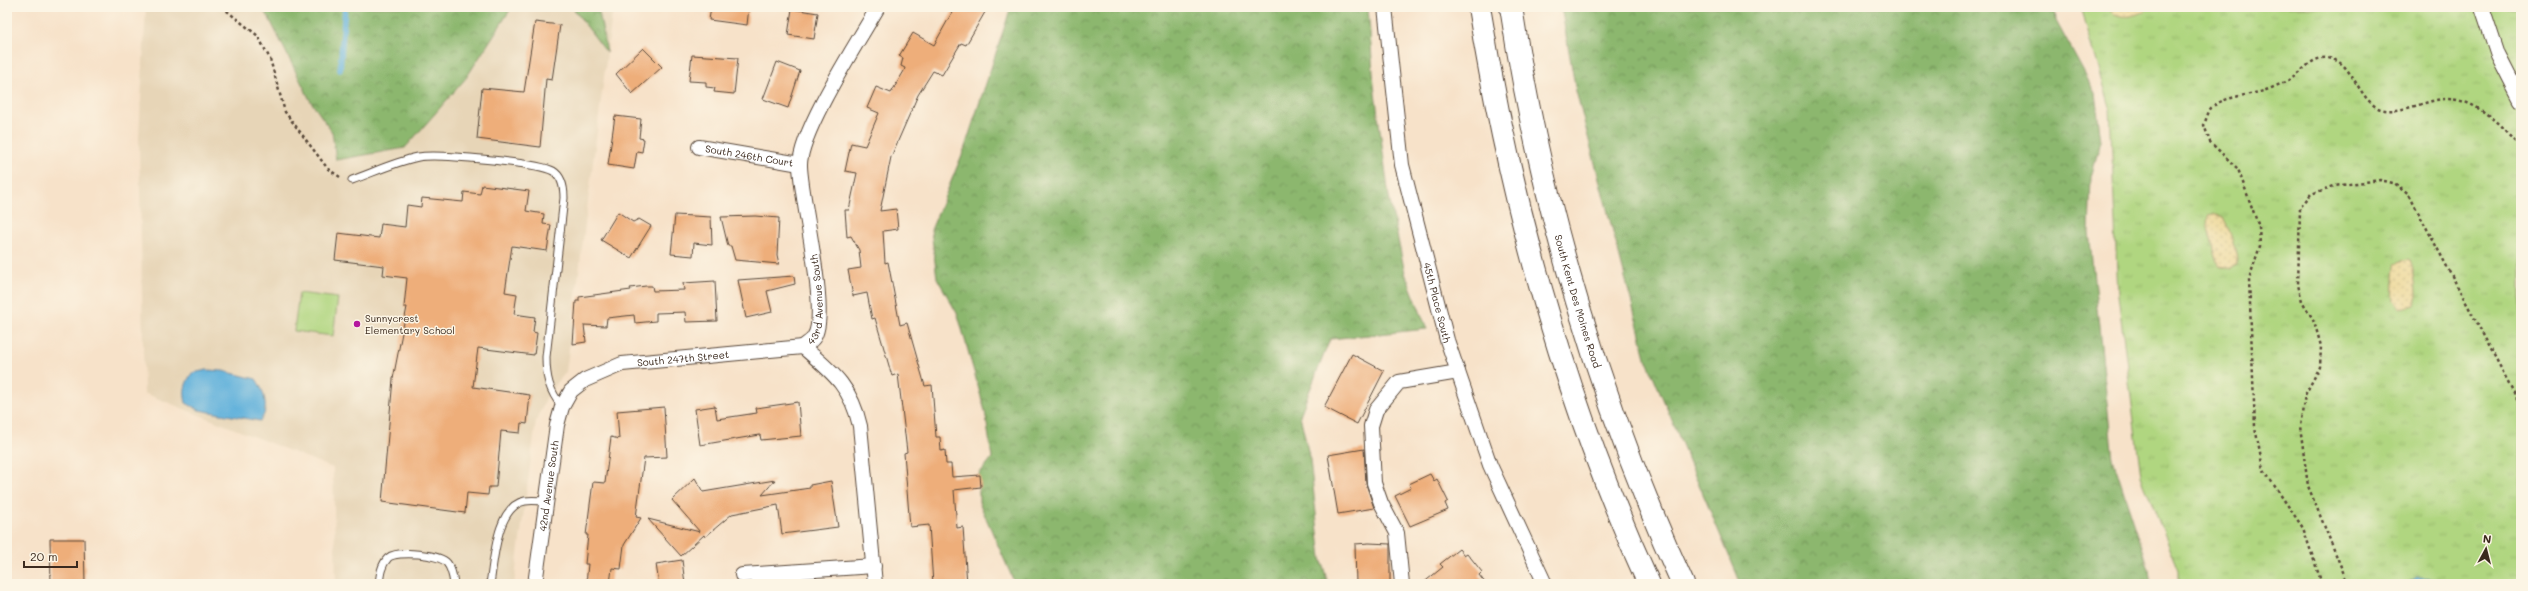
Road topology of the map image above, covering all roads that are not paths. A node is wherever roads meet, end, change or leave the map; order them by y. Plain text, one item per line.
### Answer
1 (878, 7) edge
2 (1385, 7) edge
3 (1479, 7) edge
4 (1511, 7) edge
5 (2482, 7) edge
6 (2521, 100) edge
7 (699, 147) dead end
8 (800, 164) junction
9 (352, 180) road end
10 (803, 347) junction
11 (1458, 372) junction
12 (571, 391) joint
13 (562, 407) junction
14 (547, 501) junction
15 (874, 566) junction
16 (742, 575) dead end
17 (379, 584) edge
18 (454, 584) edge
19 (490, 584) edge
20 (534, 584) edge
21 (875, 584) edge
22 (1402, 584) edge
23 (1545, 584) edge
24 (1649, 584) edge
25 (1684, 584) edge

1 - 8 street, 43rd Avenue South
2 - 11 street, 45th Place South
3 - 24 highway
4 - 25 highway, South Kent Des Moines Road
5 - 6 street
7 - 8 street, South 246th Court
8 - 10 street, 43rd Avenue South
9 - 13 lane
10 - 12 street, South 247th Street
10 - 15 street, 43rd Avenue South
11 - 22 street
11 - 23 street, 45th Place South
12 - 13 street, 42nd Avenue South
13 - 14 street, 42nd Avenue South
14 - 19 lane
14 - 20 street, 42nd Avenue South
15 - 16 street
15 - 21 street, 43rd Avenue South
17 - 18 lane

